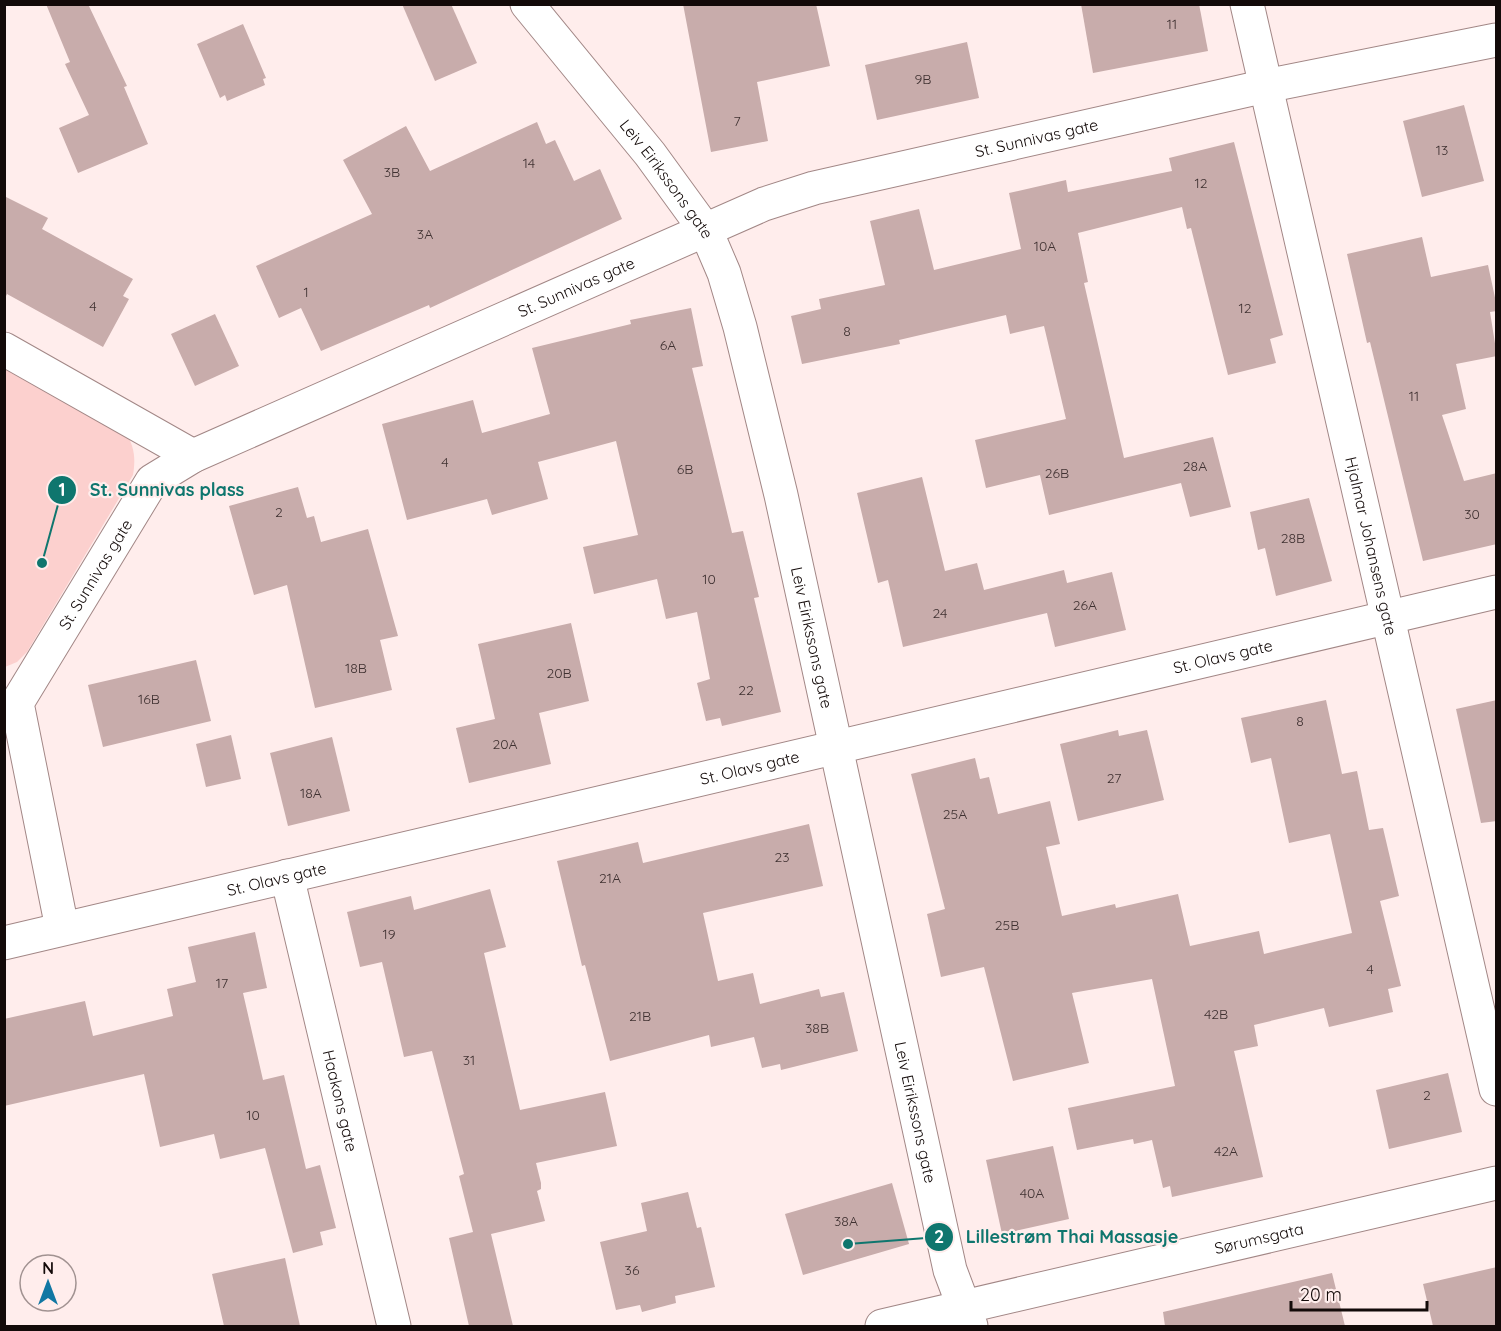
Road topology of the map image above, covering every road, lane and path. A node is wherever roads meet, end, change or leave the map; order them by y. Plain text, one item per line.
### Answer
1 (527, 4) edge
2 (1247, 4) edge
3 (1497, 40) edge
4 (1266, 86) junction
5 (706, 231) junction
6 (4, 349) edge
7 (193, 456) junction
8 (1497, 592) edge
9 (1388, 618) junction
10 (11, 700) edge
11 (835, 750) junction
12 (287, 876) junction
13 (62, 928) junction
14 (4, 943) edge
15 (1497, 1089) edge
16 (1497, 1183) edge
17 (967, 1317) edge
18 (394, 1326) edge
19 (882, 1326) edge

1 - 5 street, Leiv Eirikssons gate
2 - 4 street, Hjalmar Johansens gate
3 - 4 street, St. Sunnivas gate
4 - 5 street, St. Sunnivas gate
4 - 9 street, Hjalmar Johansens gate
5 - 7 street, St. Sunnivas gate
5 - 11 street, Leiv Eirikssons gate
6 - 7 street
7 - 10 street, St. Sunnivas gate
8 - 9 street, St. Olavs gate
9 - 11 street, St. Olavs gate
9 - 15 street, Hjalmar Johansens gate
10 - 13 street, St. Sunnivas gate
11 - 12 street, St. Olavs gate
11 - 17 street, Leiv Eirikssons gate
12 - 13 street, St. Olavs gate
12 - 18 street, Haakons gate
13 - 14 street, St. Olavs gate
16 - 17 street, Sørumsgata
17 - 19 street, Sørumsgata

